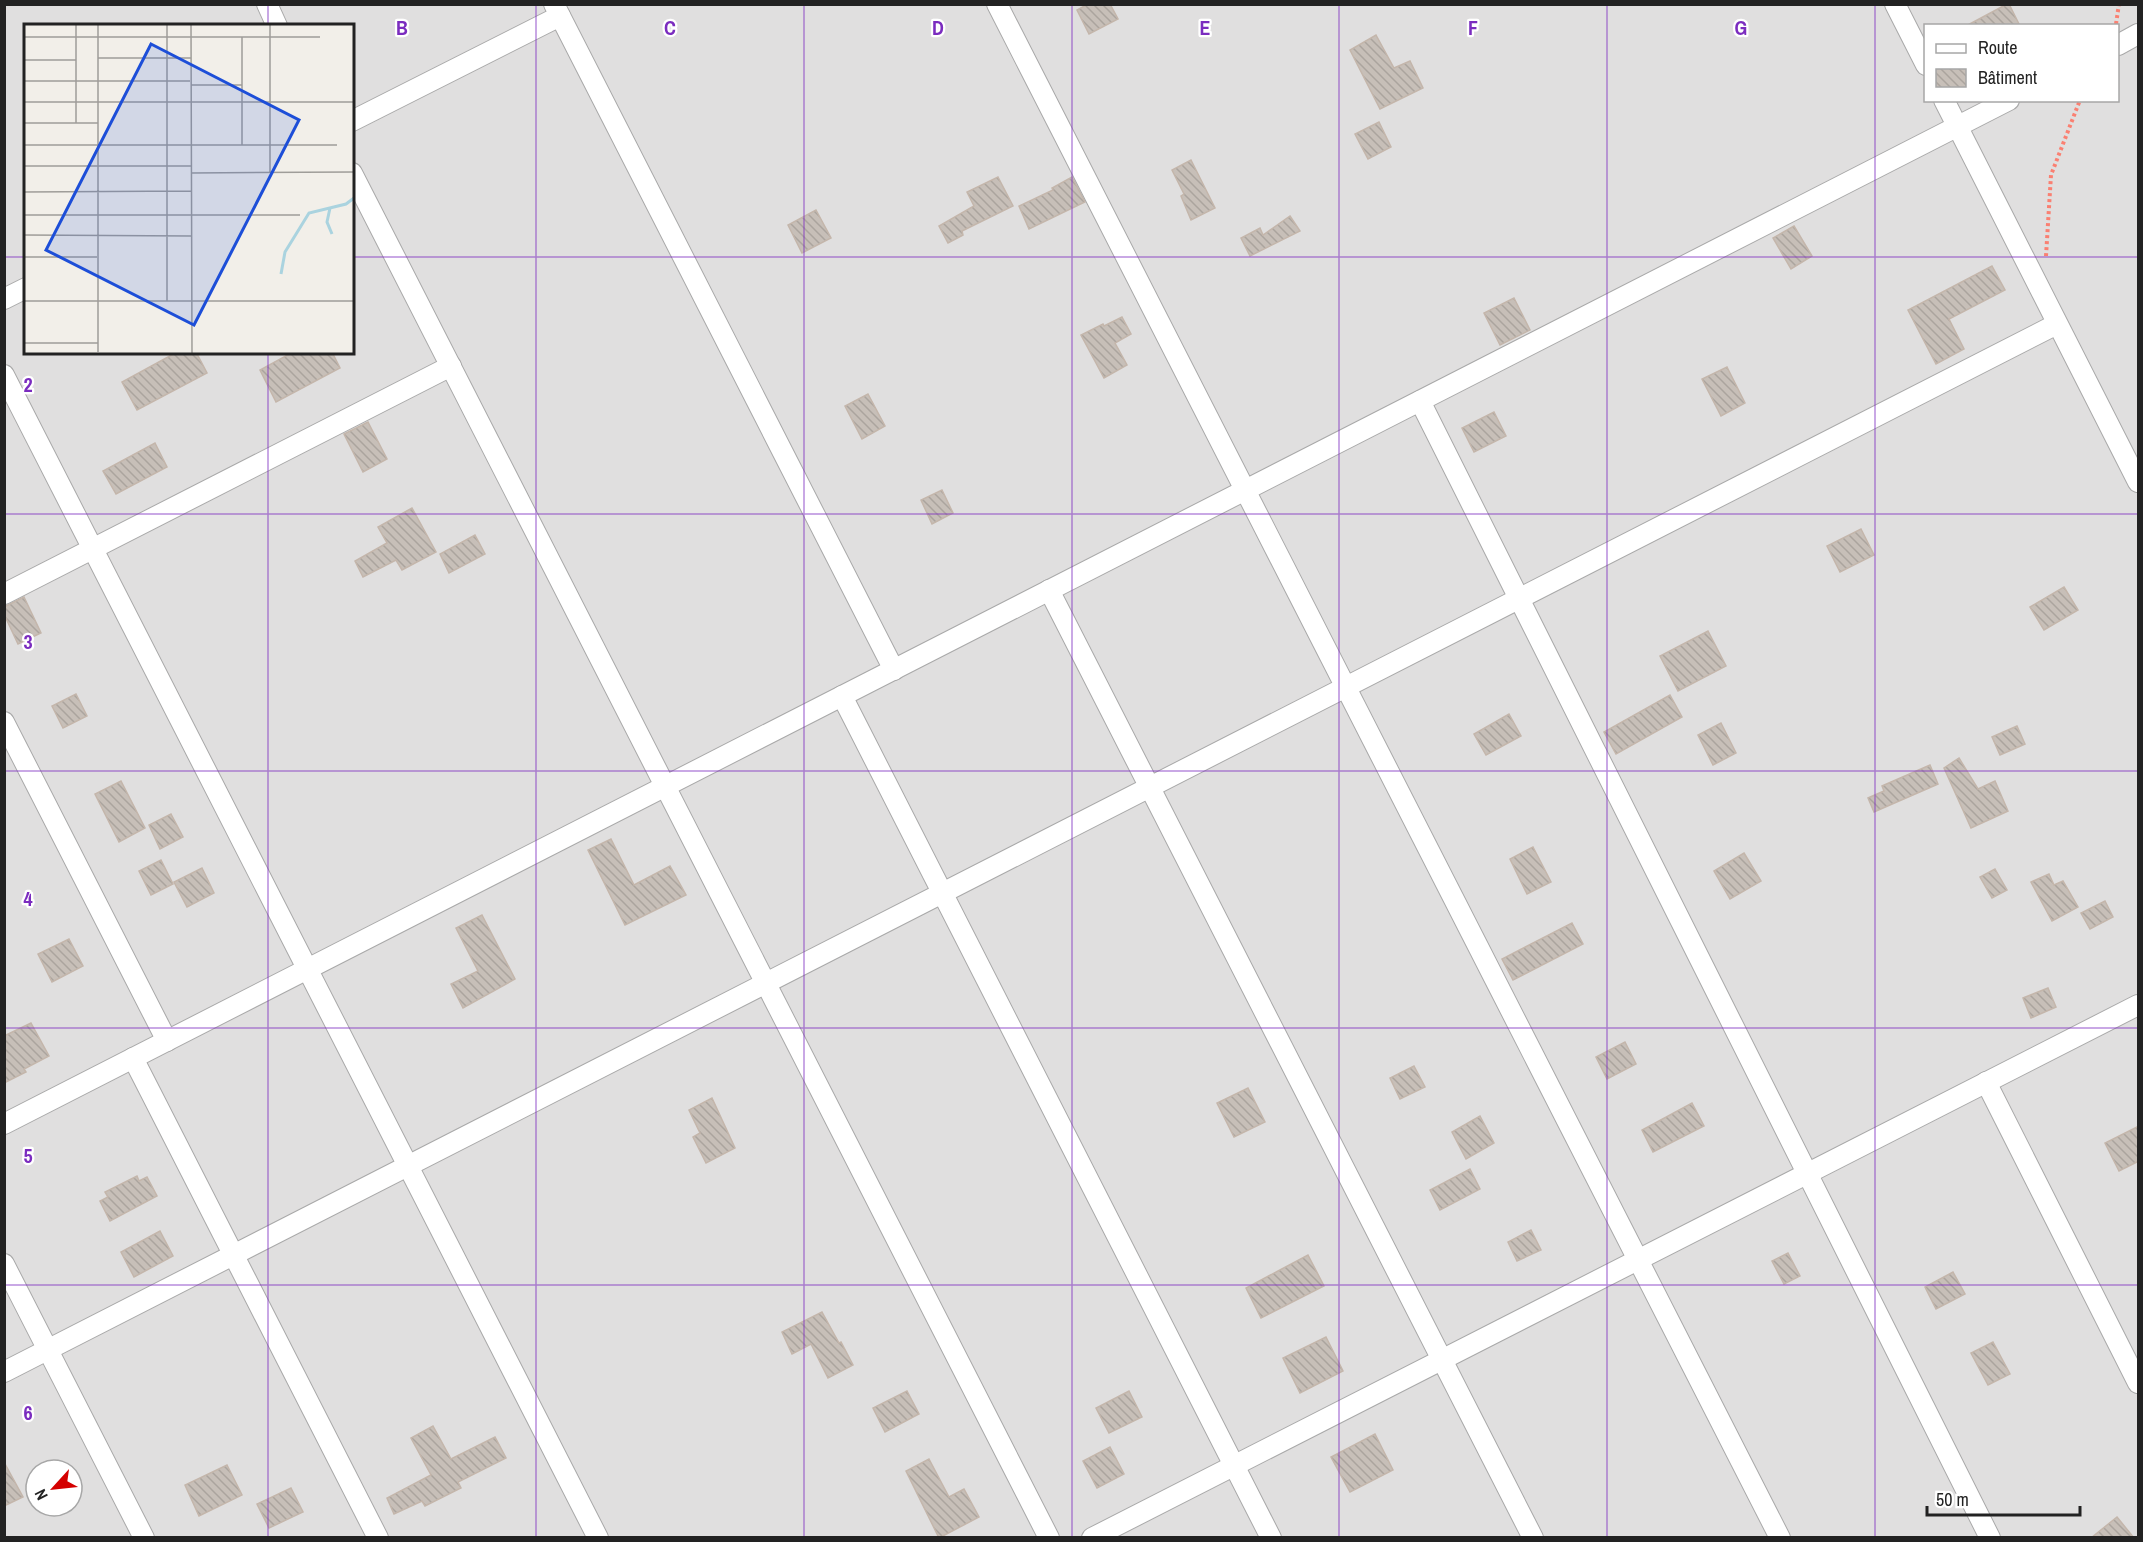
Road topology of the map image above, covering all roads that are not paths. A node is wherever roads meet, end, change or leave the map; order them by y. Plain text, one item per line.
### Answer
1 (267, 4) edge
2 (998, 4) edge
3 (1895, 4) edge
4 (557, 10) edge
5 (276, 24) edge
6 (2139, 34) edge
7 (2119, 44) edge
8 (1924, 61) edge
9 (1945, 102) edge
10 (2005, 102) edge
11 (354, 120) edge
12 (1957, 127) junction
13 (354, 177) edge
14 (24, 289) edge
15 (4, 299) edge
16 (2058, 324) junction
17 (451, 366) junction
18 (4, 375) edge
19 (1420, 401) junction
20 (2139, 483) edge
21 (1245, 490) junction
22 (94, 549) junction
23 (1049, 590) junction
24 (4, 594) edge
25 (1519, 599) junction
26 (894, 670) junction
27 (1346, 687) junction
28 (842, 696) junction
29 (4, 722) edge
30 (665, 786) junction
31 (1150, 787) junction
32 (943, 893) junction
33 (308, 969) junction
34 (766, 983) junction
35 (2139, 1005) edge
36 (167, 1041) junction
37 (133, 1058) junction
38 (1986, 1082) junction
39 (4, 1124) edge
40 (408, 1166) junction
41 (1807, 1173) junction
42 (233, 1255) junction
43 (1638, 1259) junction
44 (4, 1264) edge
45 (48, 1350) junction
46 (1442, 1359) junction
47 (4, 1372) edge
48 (2139, 1383) edge
49 (1234, 1465) junction
50 (144, 1538) edge
51 (378, 1538) edge
52 (598, 1538) edge
53 (1049, 1538) edge
54 (1092, 1538) edge
55 (1271, 1538) edge
56 (1533, 1538) edge
57 (1780, 1538) edge
58 (1990, 1538) edge

1 - 5 street
2 - 21 street
3 - 8 street
4 - 11 street
4 - 26 street
6 - 7 street
9 - 12 street
10 - 12 street
12 - 16 street
12 - 19 street
13 - 17 street
14 - 15 street
16 - 20 street
16 - 25 street
17 - 22 street
17 - 30 street
18 - 22 street
19 - 21 street
19 - 25 street
21 - 23 street
21 - 27 street
22 - 24 street
22 - 33 street
23 - 26 street
23 - 31 street
25 - 27 street
25 - 41 street
26 - 28 street
27 - 31 street
27 - 43 street
28 - 30 street
28 - 32 street
29 - 36 street
30 - 33 street
30 - 34 street
31 - 32 street
31 - 46 street
32 - 34 street
32 - 49 street
33 - 36 street
33 - 40 street
34 - 40 street
34 - 53 street
35 - 38 street
36 - 37 street
37 - 39 street
37 - 42 street
38 - 41 street
38 - 48 street
40 - 42 street
40 - 52 street
41 - 43 street
41 - 58 street
42 - 45 street
42 - 51 street
43 - 46 street
43 - 57 street
44 - 45 street
45 - 47 street
45 - 50 street
46 - 49 street
46 - 56 street
49 - 54 street
49 - 55 street

